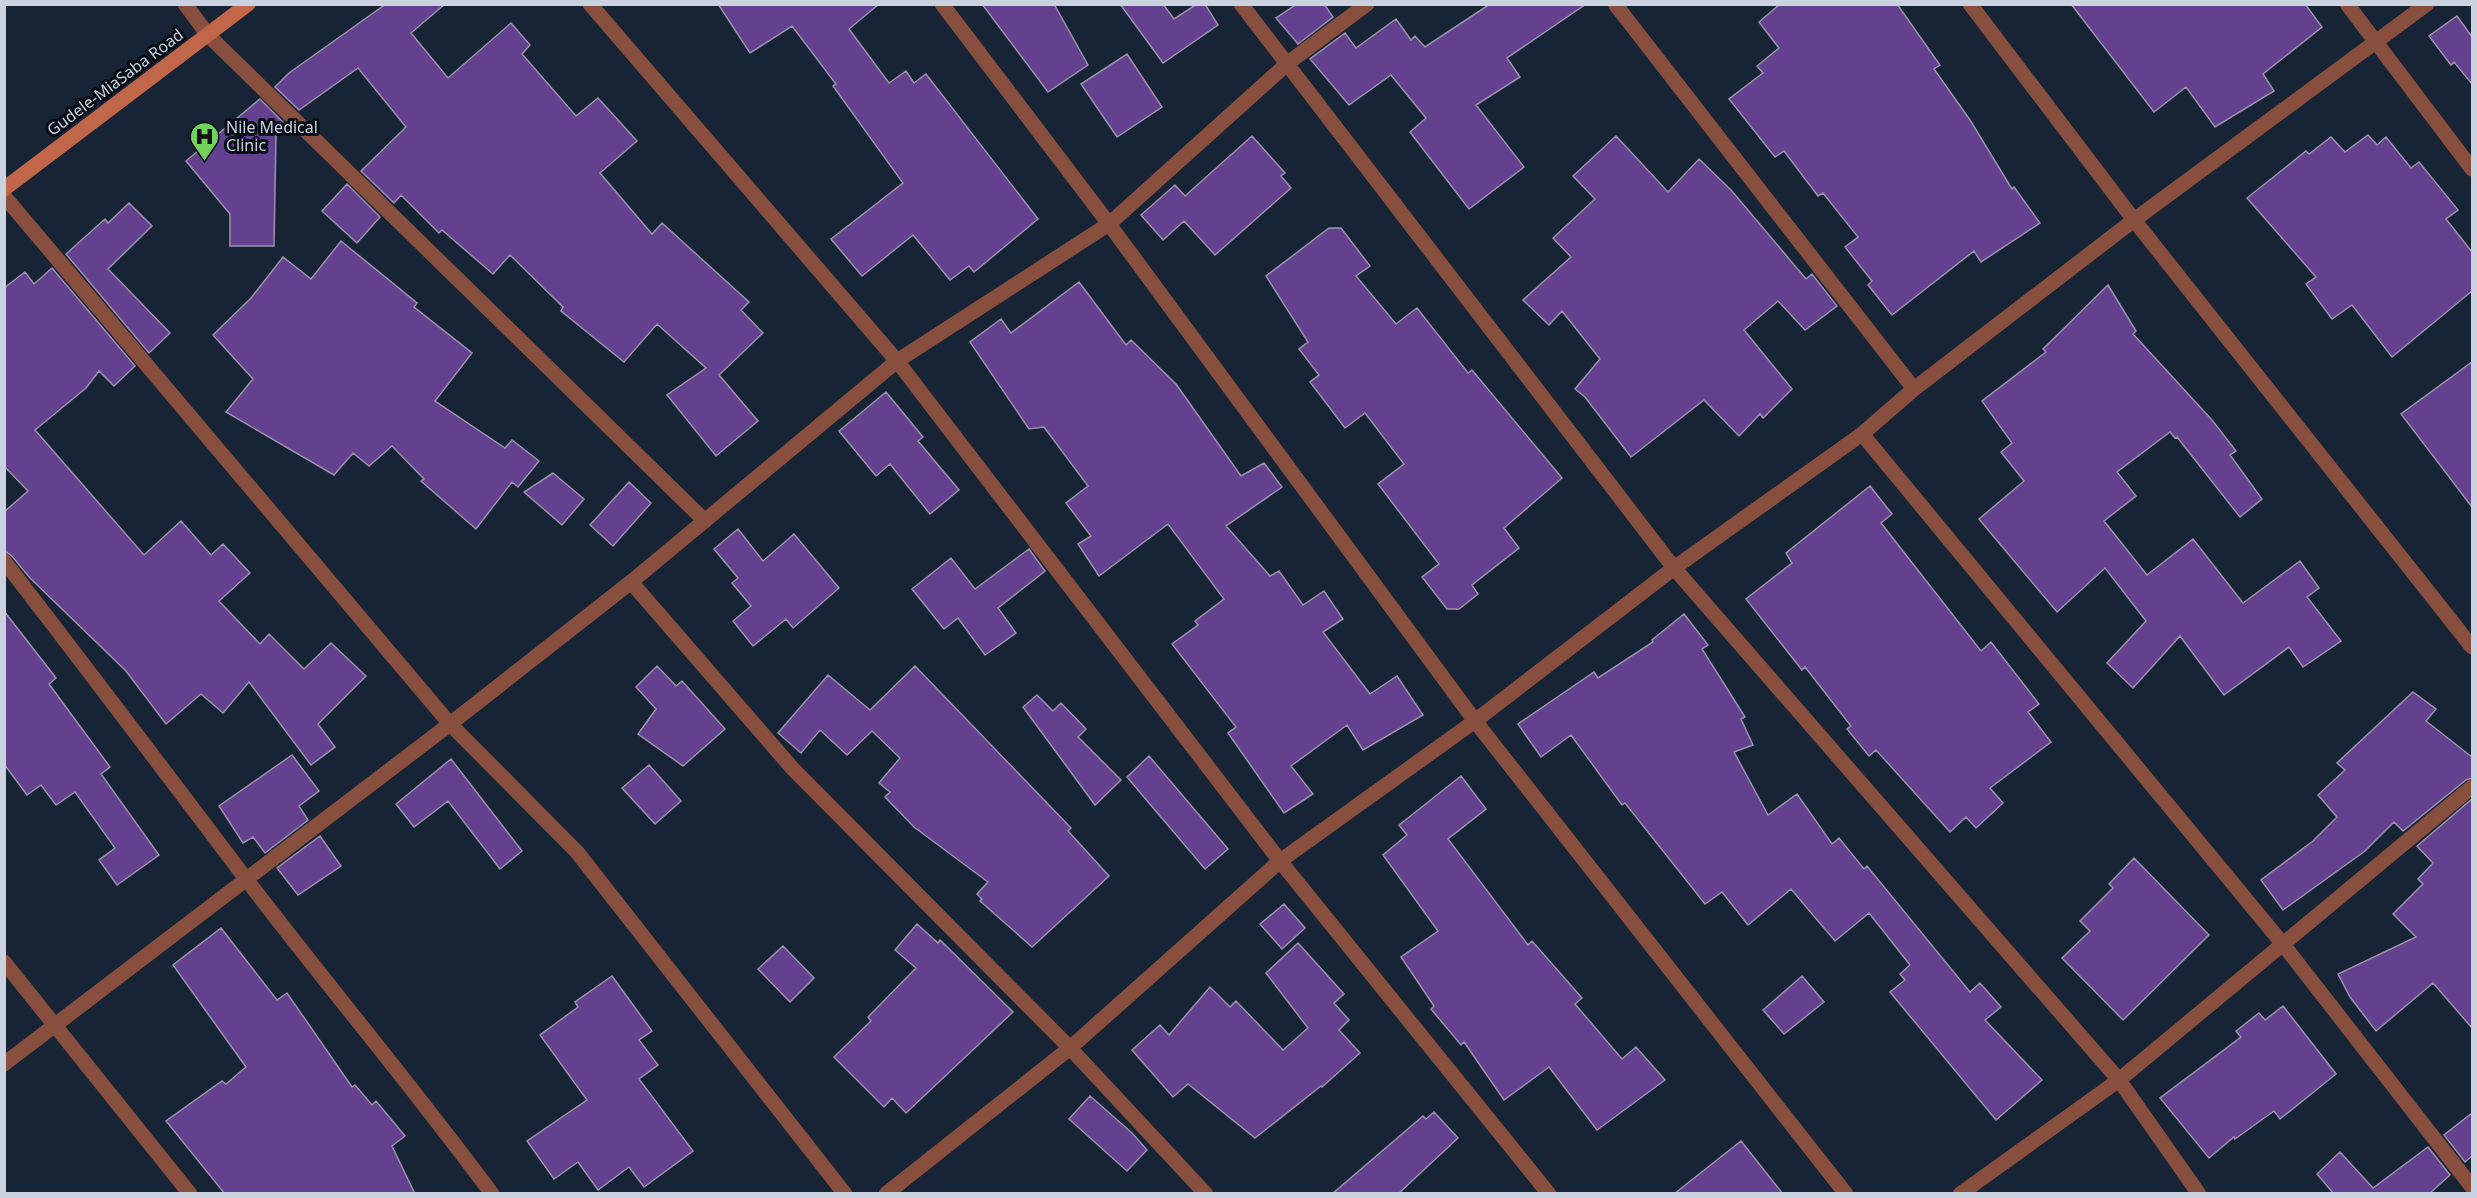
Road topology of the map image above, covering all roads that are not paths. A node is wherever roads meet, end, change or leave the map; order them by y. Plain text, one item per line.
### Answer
1 (185, 4) edge
2 (248, 4) edge
3 (590, 4) edge
4 (942, 4) edge
5 (1241, 4) edge
6 (1367, 4) edge
7 (1615, 4) edge
8 (1970, 4) edge
9 (2347, 4) edge
10 (2427, 4) edge
11 (208, 35) junction
12 (2378, 41) junction
13 (1288, 63) junction
14 (2472, 169) edge
15 (4, 189) edge
16 (4, 196) edge
17 (2134, 220) junction
18 (1109, 224) junction
19 (897, 361) junction
20 (1914, 389) junction
21 (1862, 434) junction
22 (705, 521) junction
23 (4, 561) edge
24 (1674, 568) junction
25 (631, 582) junction
26 (2472, 647) edge
27 (1475, 721) junction
28 (450, 724) junction
29 (2472, 787) edge
30 (1280, 861) junction
31 (247, 879) junction
32 (2282, 943) junction
33 (4, 962) edge
34 (56, 1025) junction
35 (1070, 1048) junction
36 (4, 1064) edge
37 (2119, 1080) junction
38 (2472, 1187) edge
39 (190, 1194) edge
40 (492, 1194) edge
41 (845, 1194) edge
42 (886, 1194) edge
43 (1206, 1194) edge
44 (1549, 1194) edge
45 (1846, 1194) edge
46 (1960, 1194) edge
47 (2199, 1194) edge

1 - 11 street
2 - 11 main road, Gudele-MiaSaba Road
3 - 19 street
4 - 18 street
5 - 13 street
6 - 13 street
7 - 20 street
8 - 17 street
9 - 12 street
10 - 12 street
11 - 15 main road, Gudele-MiaSaba Road
11 - 22 street
12 - 14 street
12 - 17 street
13 - 18 street
13 - 24 street
16 - 28 street
17 - 20 street
17 - 26 street
18 - 19 street
18 - 27 street
19 - 22 street
19 - 30 street
20 - 21 street
21 - 24 street
21 - 32 street
22 - 25 street
23 - 31 street
24 - 27 street
24 - 37 street
25 - 28 street
25 - 35 street
27 - 30 street
27 - 45 street
28 - 31 street
28 - 41 street
29 - 32 street
30 - 35 street
30 - 44 street
31 - 34 street
31 - 40 street
32 - 37 street
32 - 38 street
33 - 34 street
34 - 36 street
34 - 39 street
35 - 42 street
35 - 43 street
37 - 46 street
37 - 47 street

